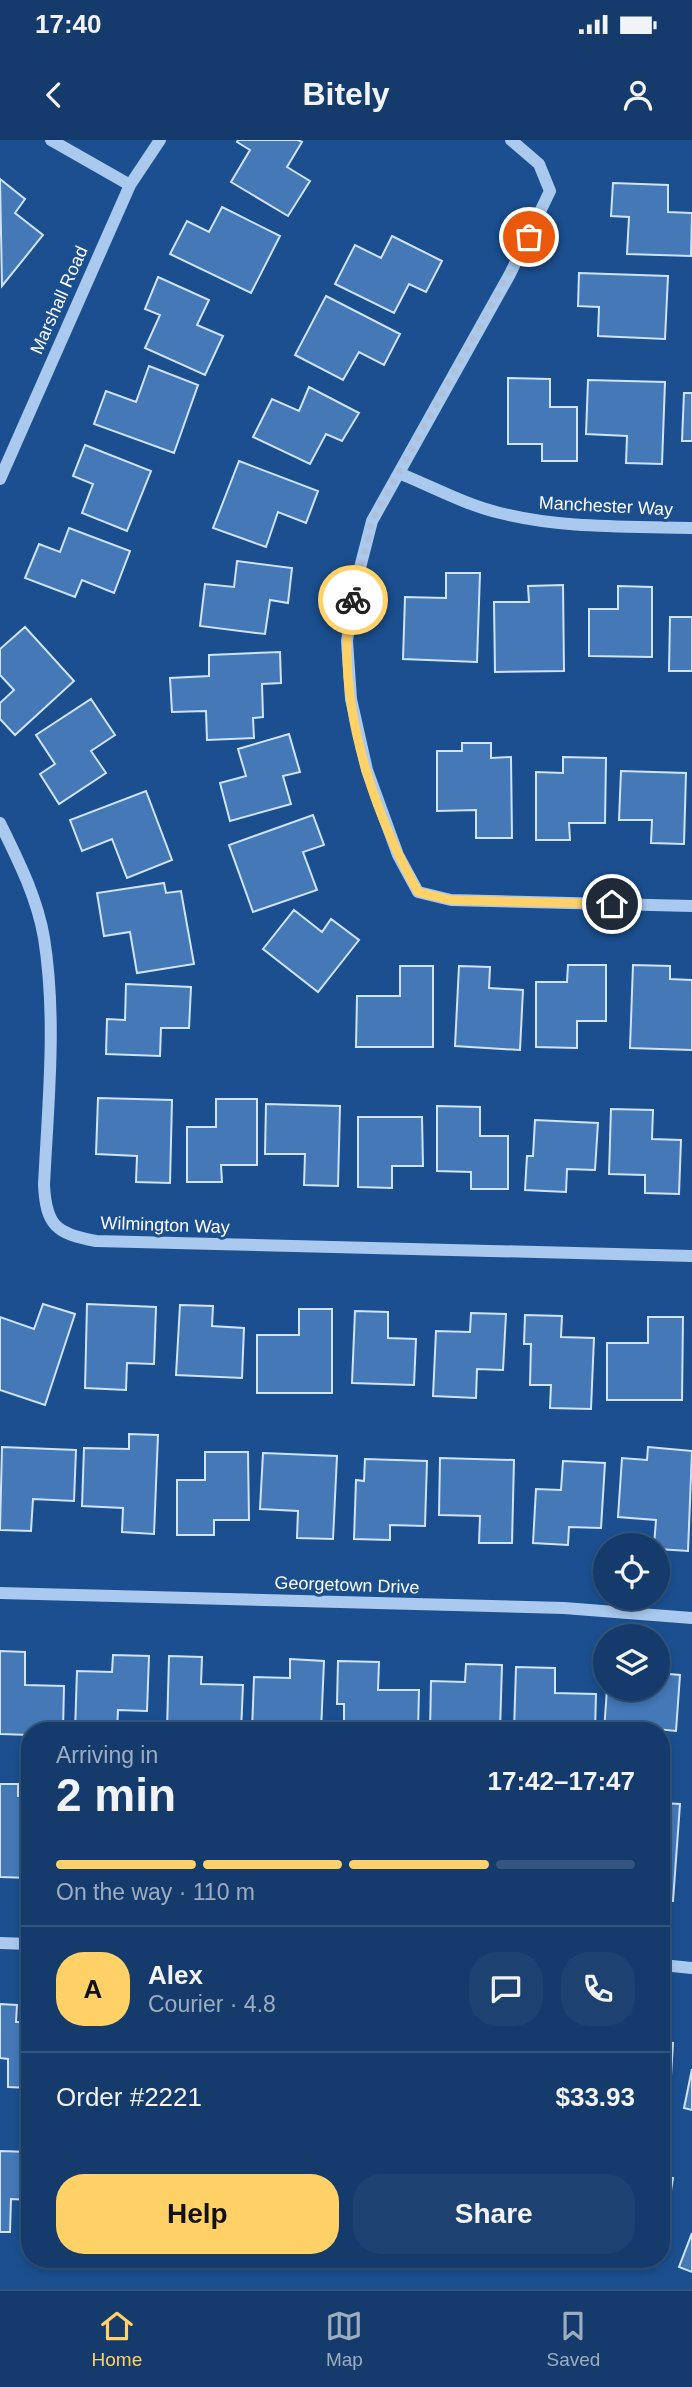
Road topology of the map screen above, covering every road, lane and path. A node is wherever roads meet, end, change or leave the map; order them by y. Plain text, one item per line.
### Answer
1 (51, 140) edge
2 (160, 140) edge
3 (511, 140) edge
4 (130, 185) junction
5 (401, 474) junction
6 (0, 479) edge
7 (692, 528) edge
8 (0, 823) edge
9 (692, 906) edge
10 (692, 1256) edge
11 (0, 1593) edge
12 (692, 1618) edge
13 (0, 1943) edge
14 (21, 1944) edge
15 (670, 1966) edge
16 (692, 1968) edge

1 - 4 street
2 - 4 street, Marshall Road
3 - 5 street
4 - 6 street, Marshall Road
5 - 7 street, Manchester Way
5 - 9 street
8 - 10 street, Wilmington Way
11 - 12 street, Georgetown Drive
13 - 14 street
15 - 16 street

